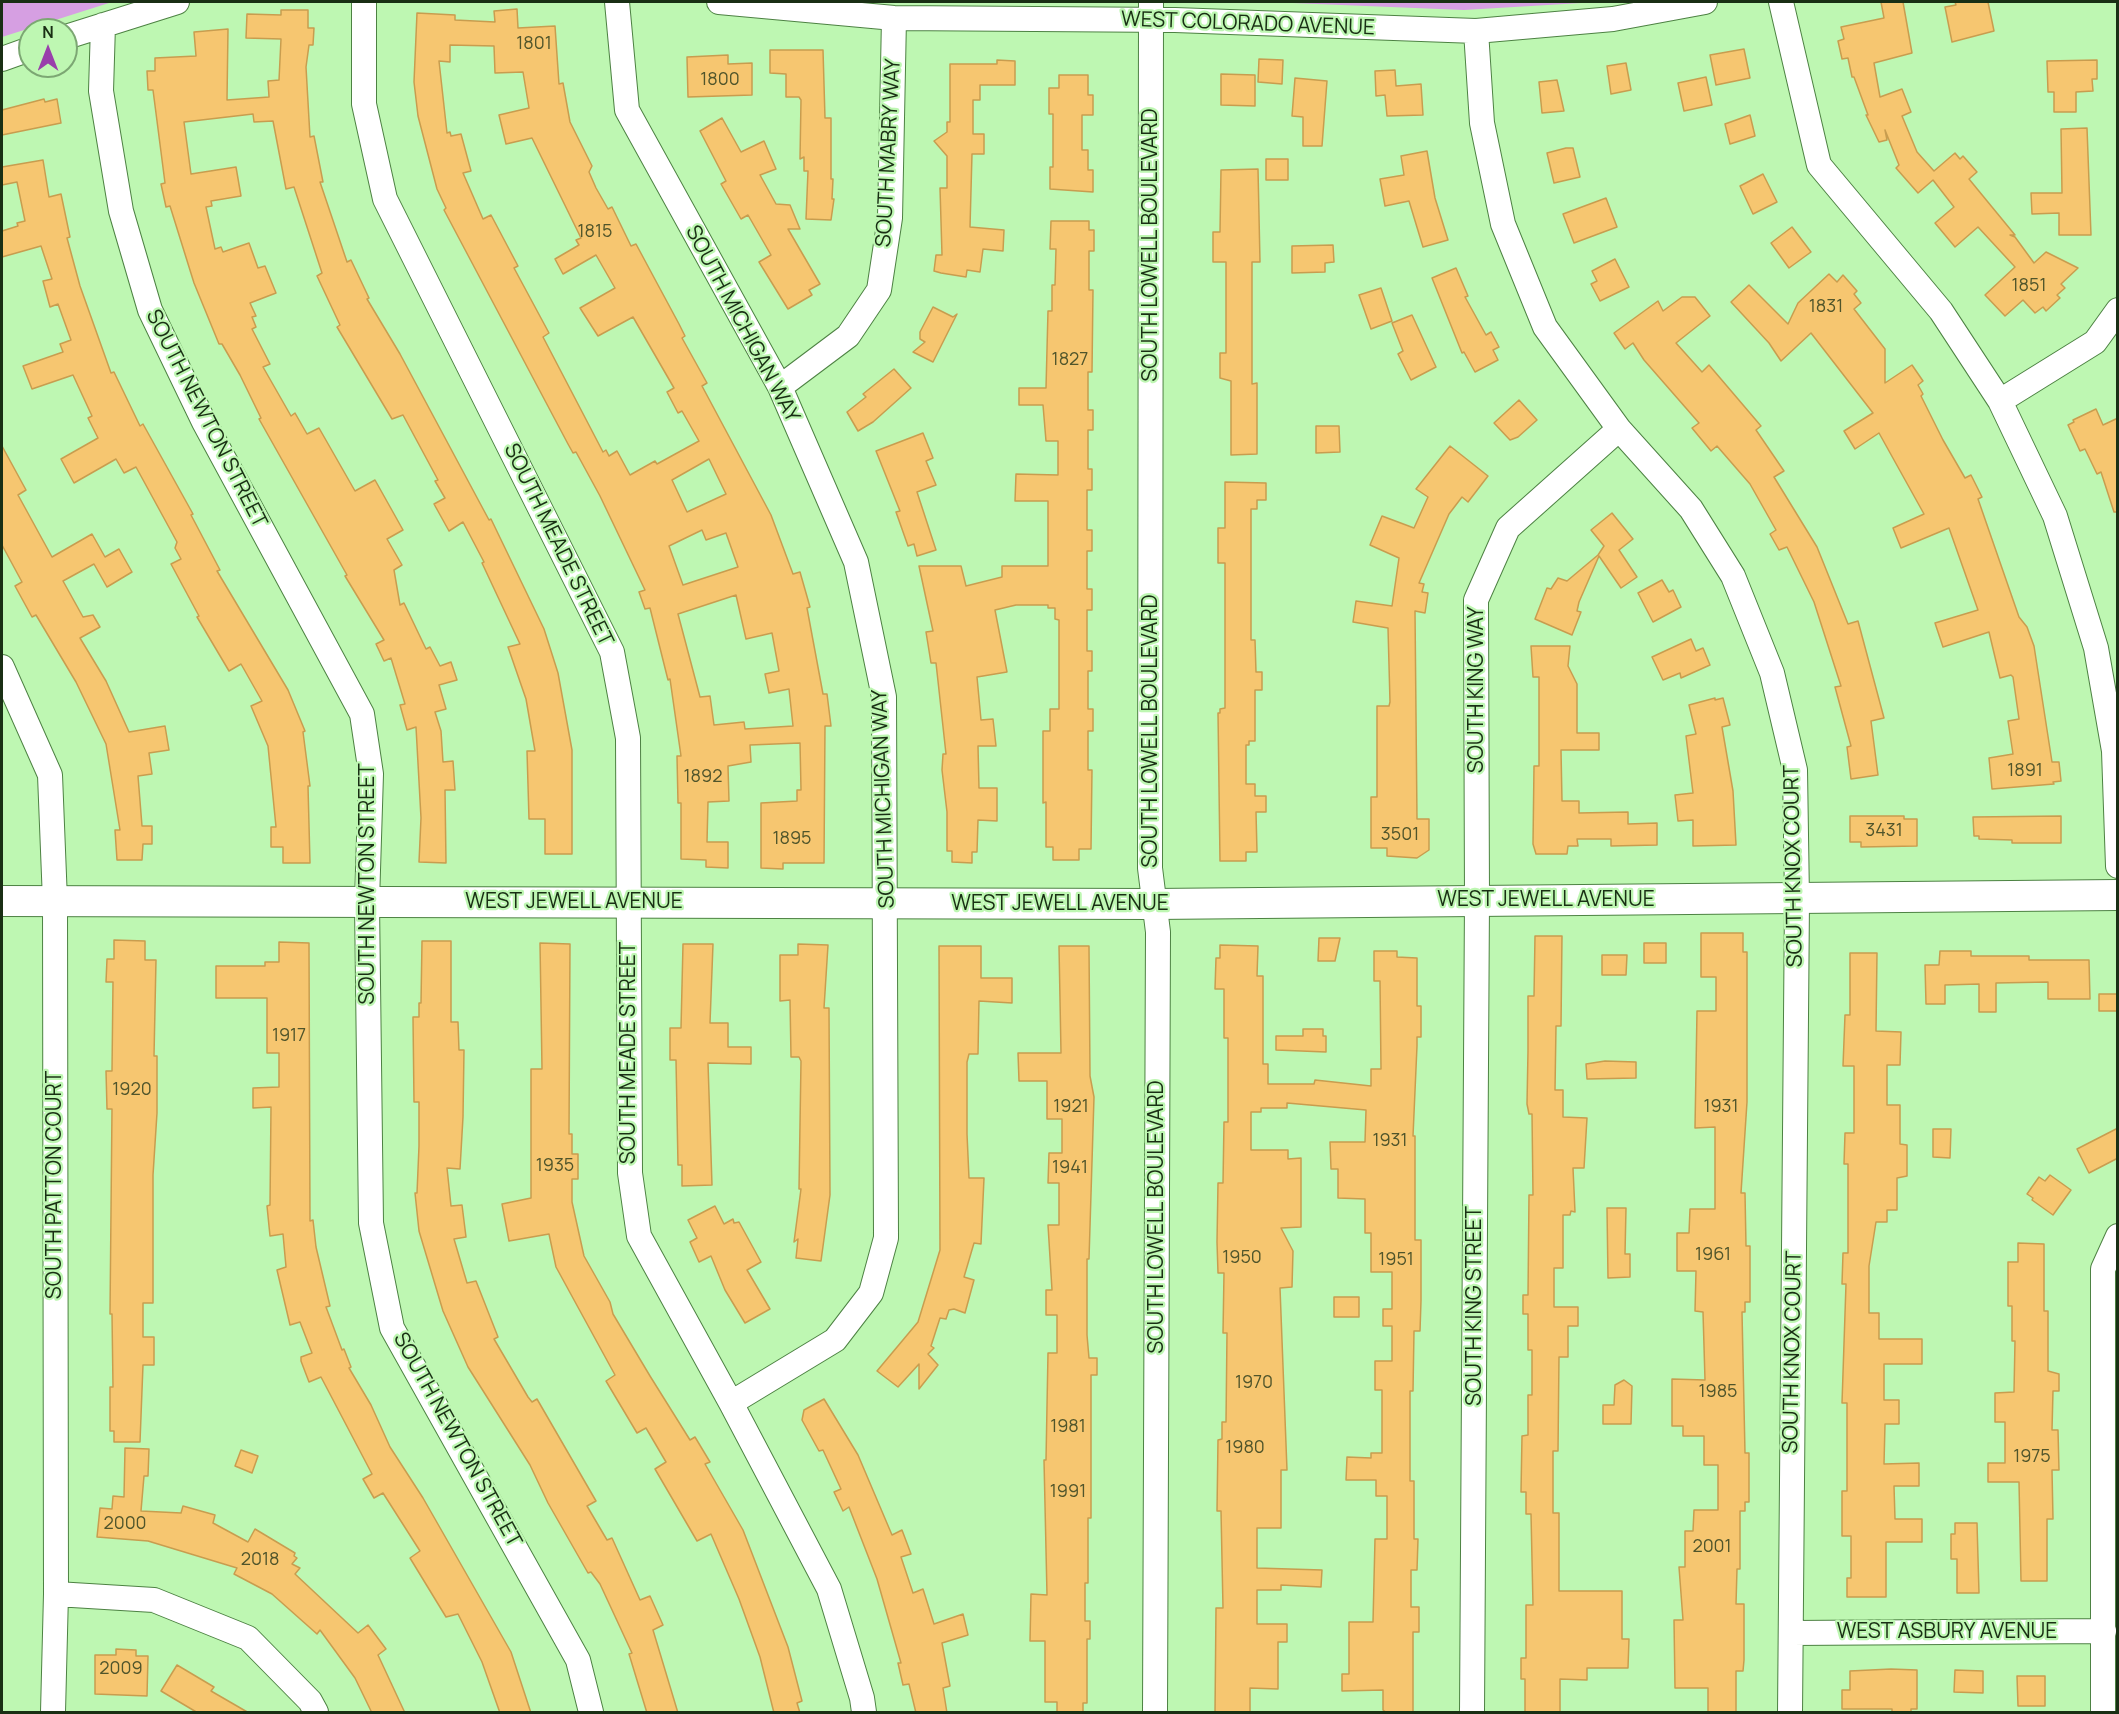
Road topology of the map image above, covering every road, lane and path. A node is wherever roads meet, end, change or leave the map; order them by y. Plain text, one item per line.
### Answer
1 (177, 2) edge
2 (364, 2) edge
3 (617, 2) edge
4 (719, 2) edge
5 (1704, 2) edge
6 (1781, 2) edge
7 (1151, 11) edge
8 (894, 18) junction
9 (103, 25) junction
10 (1476, 32) junction
11 (78, 34) edge
12 (18, 53) edge
13 (2, 58) edge
14 (2118, 310) edge
15 (780, 387) junction
16 (2000, 401) junction
17 (1619, 429) junction
18 (2, 667) edge
19 (2118, 866) edge
20 (2118, 895) edge
21 (1477, 900) junction
22 (1797, 900) junction
23 (2, 901) edge
24 (55, 901) junction
25 (367, 902) junction
26 (628, 902) junction
27 (887, 904) junction
28 (1154, 904) junction
29 (2118, 1236) edge
30 (731, 1403) junction
31 (56, 1594) junction
32 (2104, 1631) junction
33 (1791, 1634) junction
34 (53, 1713) edge
35 (316, 1713) edge
36 (591, 1713) edge
37 (864, 1713) edge
38 (1155, 1713) edge
39 (1472, 1713) edge
40 (1790, 1713) edge
41 (2103, 1713) edge

1 - 9 street
2 - 26 street, SOUTH MEADE STREET
3 - 15 street, SOUTH MICHIGAN WAY
4 - 8 street, WEST COLORADO AVENUE
5 - 10 street, WEST COLORADO AVENUE
6 - 16 street
7 - 8 street, WEST COLORADO AVENUE
7 - 10 street, WEST COLORADO AVENUE
7 - 28 street, SOUTH LOWELL BOULEVARD
8 - 15 street, SOUTH MABRY WAY
9 - 11 street
9 - 25 street, SOUTH NEWTON STREET
10 - 17 street, SOUTH KNOX COURT
12 - 13 street
14 - 16 street
15 - 27 street, SOUTH MICHIGAN WAY
16 - 19 street
17 - 21 street, SOUTH KING WAY
17 - 22 street, SOUTH KNOX COURT
18 - 24 street, SOUTH PATTON COURT
20 - 22 main road, WEST JEWELL AVENUE
21 - 22 main road, WEST JEWELL AVENUE
21 - 28 main road, WEST JEWELL AVENUE
21 - 39 street, SOUTH KING STREET
22 - 33 street, SOUTH KNOX COURT
23 - 24 main road, WEST JEWELL AVENUE
24 - 25 main road, WEST JEWELL AVENUE
24 - 31 street, SOUTH PATTON COURT
25 - 26 main road, WEST JEWELL AVENUE
25 - 36 street, SOUTH NEWTON STREET
26 - 27 main road, WEST JEWELL AVENUE
26 - 30 street, SOUTH MEADE STREET
27 - 28 main road, WEST JEWELL AVENUE
27 - 30 street, SOUTH MICHIGAN WAY
28 - 38 street, SOUTH LOWELL BOULEVARD
29 - 32 street
30 - 37 street, SOUTH MEADE STREET
31 - 34 street, SOUTH PATTON COURT
31 - 35 street
32 - 33 street, WEST ASBURY AVENUE
32 - 41 street
33 - 40 street, SOUTH KNOX COURT

